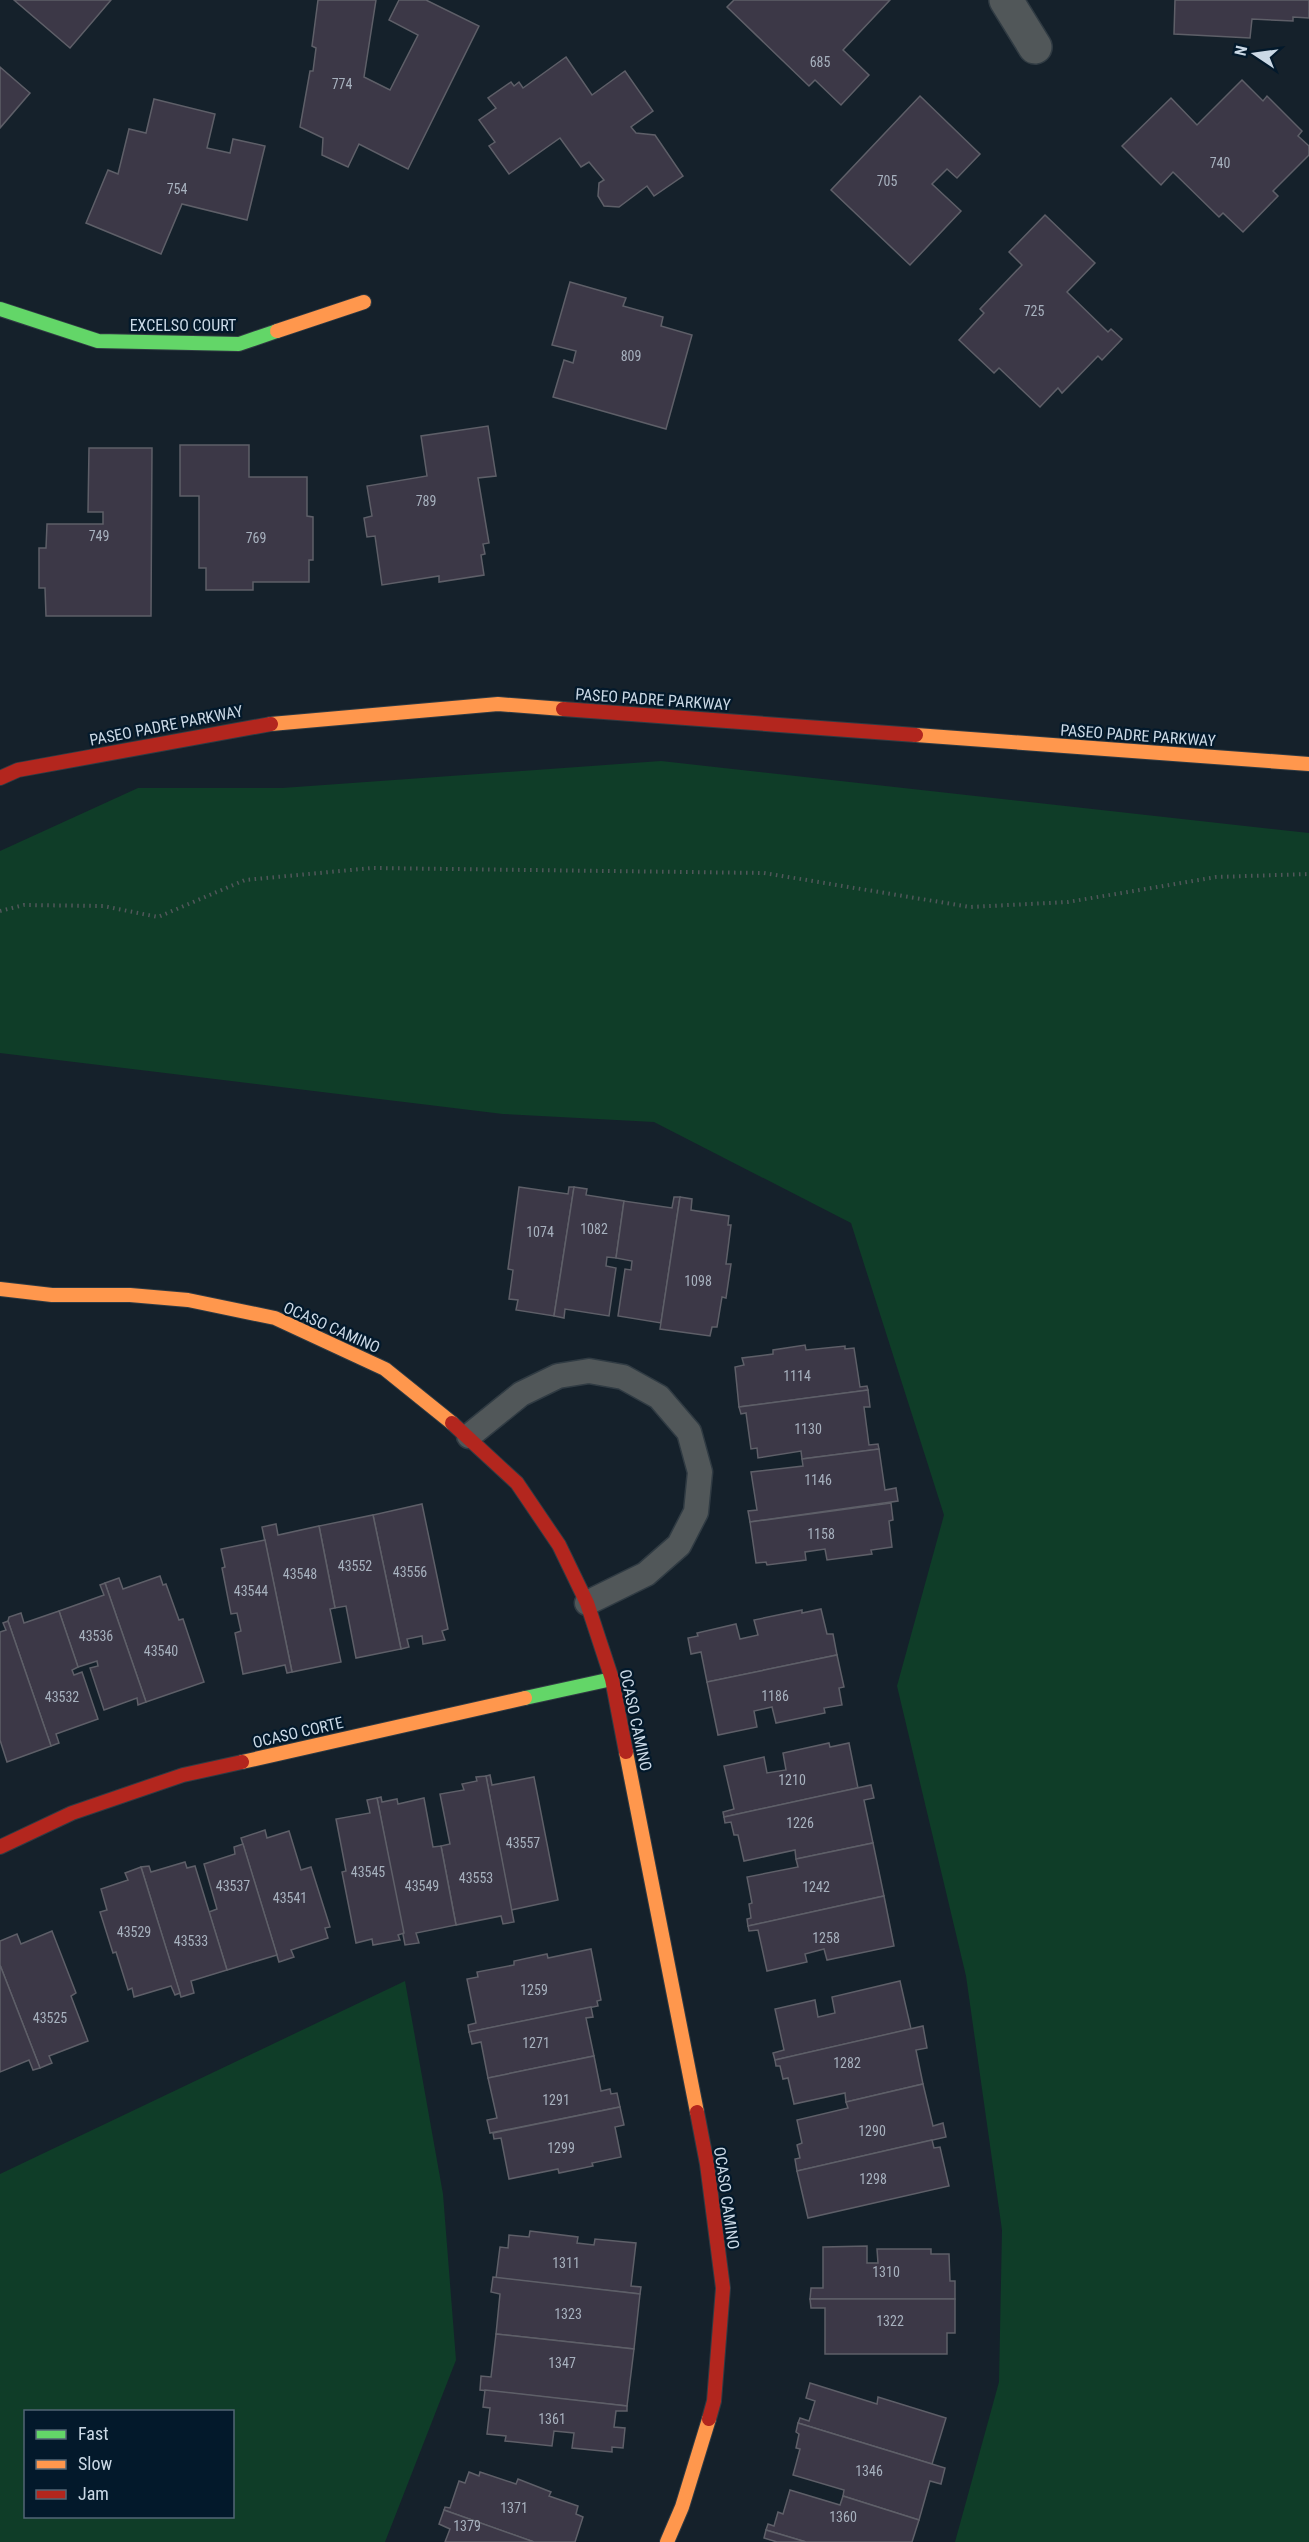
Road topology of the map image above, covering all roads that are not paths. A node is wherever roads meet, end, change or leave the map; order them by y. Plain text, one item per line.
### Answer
1 (1006, 0) edge
2 (1035, 47) dead end
3 (364, 302) dead end
4 (0, 309) edge
5 (1309, 764) edge
6 (0, 778) edge
7 (0, 1289) edge
8 (469, 1436) junction
9 (587, 1604) junction
10 (612, 1679) junction
11 (0, 1847) edge
12 (667, 2542) edge

1 - 2 street
3 - 4 street, EXCELSO COURT
5 - 6 street, PASEO PADRE PARKWAY
7 - 8 street, OCASO CAMINO
8 - 9 street, OCASO CAMINO
8 - 9 lane
9 - 10 street, OCASO CAMINO
10 - 11 street, OCASO CORTE
10 - 12 street, OCASO CAMINO

